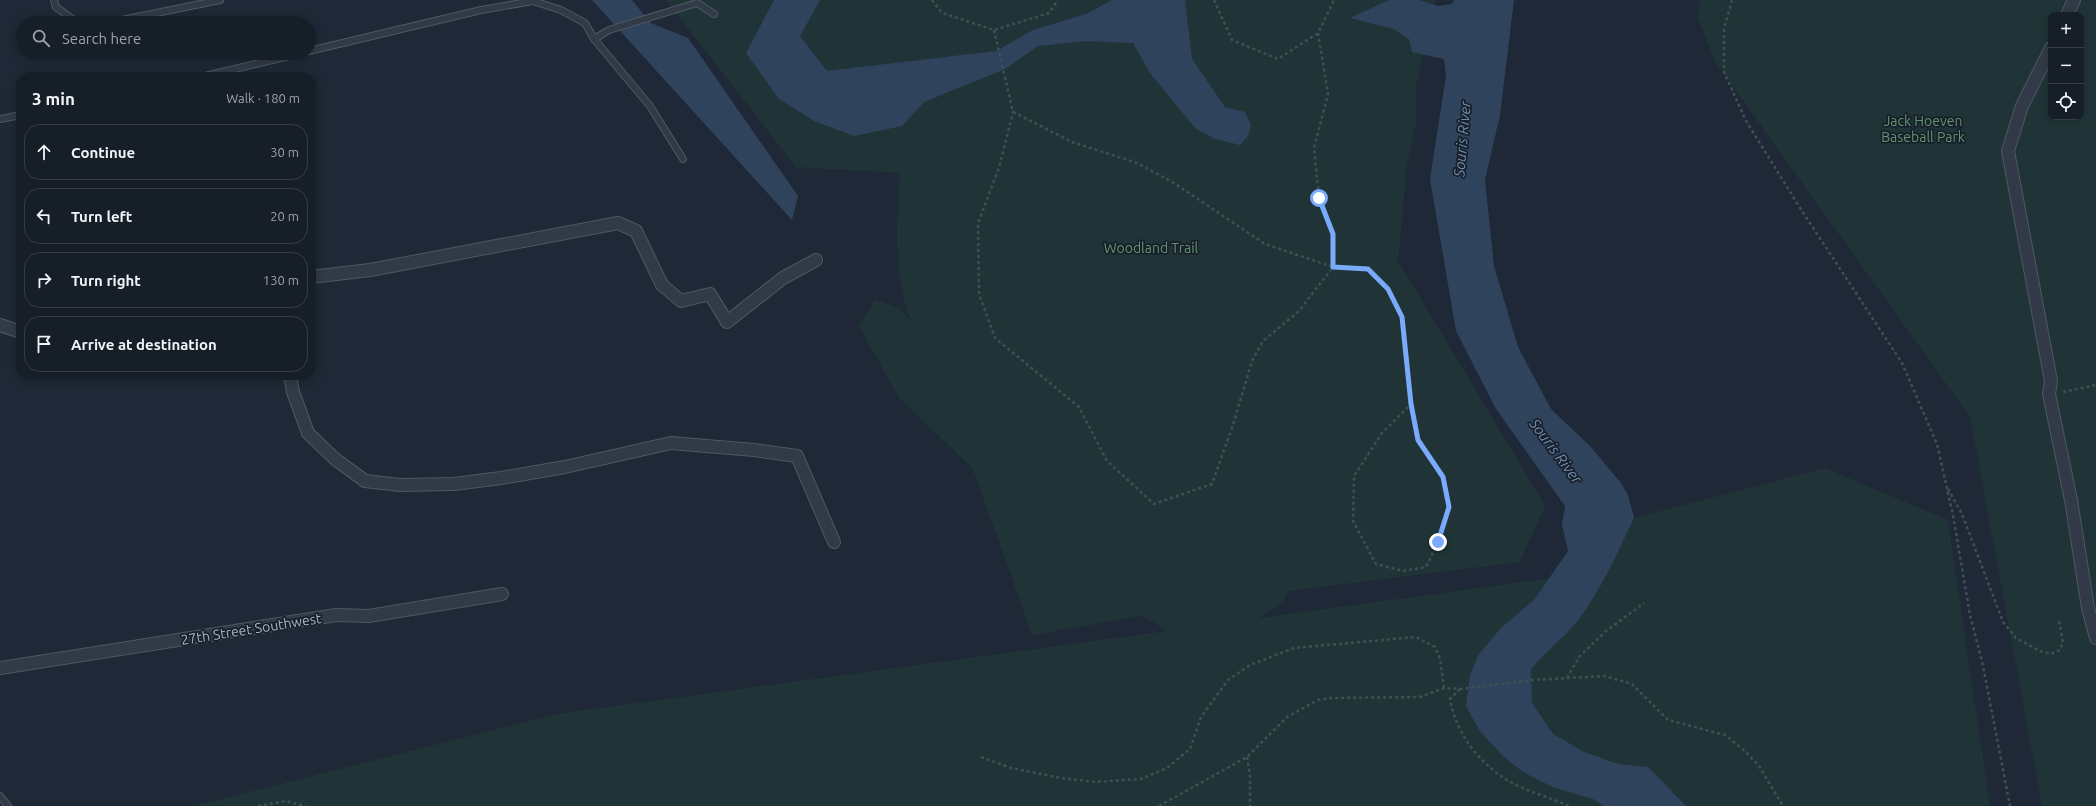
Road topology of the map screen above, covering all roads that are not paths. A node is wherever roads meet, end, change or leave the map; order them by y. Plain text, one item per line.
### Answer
1 (54, 0) edge
2 (220, 0) edge
3 (2074, 0) edge
4 (2068, 12) edge
5 (714, 14) dead end
6 (68, 16) edge
7 (141, 16) edge
8 (594, 39) junction
9 (316, 49) edge
10 (2048, 54) edge
11 (273, 60) edge
12 (222, 72) edge
13 (16, 116) edge
14 (0, 119) edge
15 (683, 159) dead end
16 (816, 260) dead end
17 (316, 276) edge
18 (0, 326) edge
19 (16, 331) edge
20 (291, 380) edge
21 (834, 542) dead end
22 (502, 594) dead end
23 (2096, 638) edge
24 (0, 668) edge
25 (0, 796) edge
26 (8, 806) edge

1 - 6 lane
2 - 7 lane
3 - 4 street
5 - 8 lane
8 - 9 lane
8 - 15 lane
10 - 23 street
11 - 12 lane
13 - 14 lane
16 - 17 street
18 - 19 street
20 - 21 street
22 - 24 street, 27th Street Southwest
25 - 26 lane

